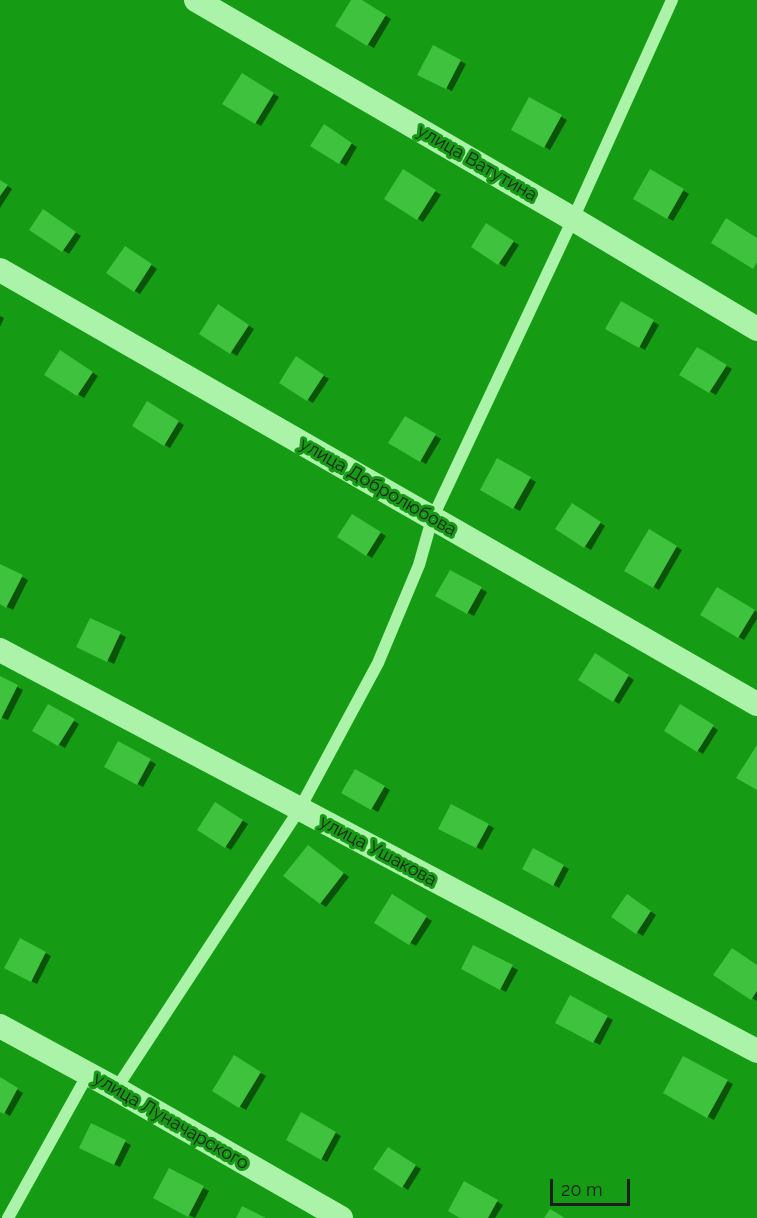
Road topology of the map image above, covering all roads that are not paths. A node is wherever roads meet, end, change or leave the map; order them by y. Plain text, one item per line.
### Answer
1 (196, 0) edge
2 (672, 0) edge
3 (573, 219) junction
4 (0, 270) edge
5 (757, 329) edge
6 (432, 519) junction
7 (0, 650) edge
8 (757, 704) edge
9 (299, 810) junction
10 (0, 1026) edge
11 (757, 1051) edge
12 (88, 1074) junction
13 (116, 1089) junction
14 (8, 1218) edge
15 (341, 1218) edge

1 - 3 street, улица Ватутина
2 - 3 lane
3 - 5 street, улица Ватутина
3 - 6 lane
4 - 6 street, улица Добролюбова
6 - 8 street, улица Добролюбова
6 - 9 lane
7 - 9 street, улица Ушакова
9 - 11 street, улица Ушакова
9 - 13 lane
10 - 12 street, улица Луначарского
12 - 13 street, улица Луначарского
12 - 14 lane
13 - 15 street, улица Луначарского

